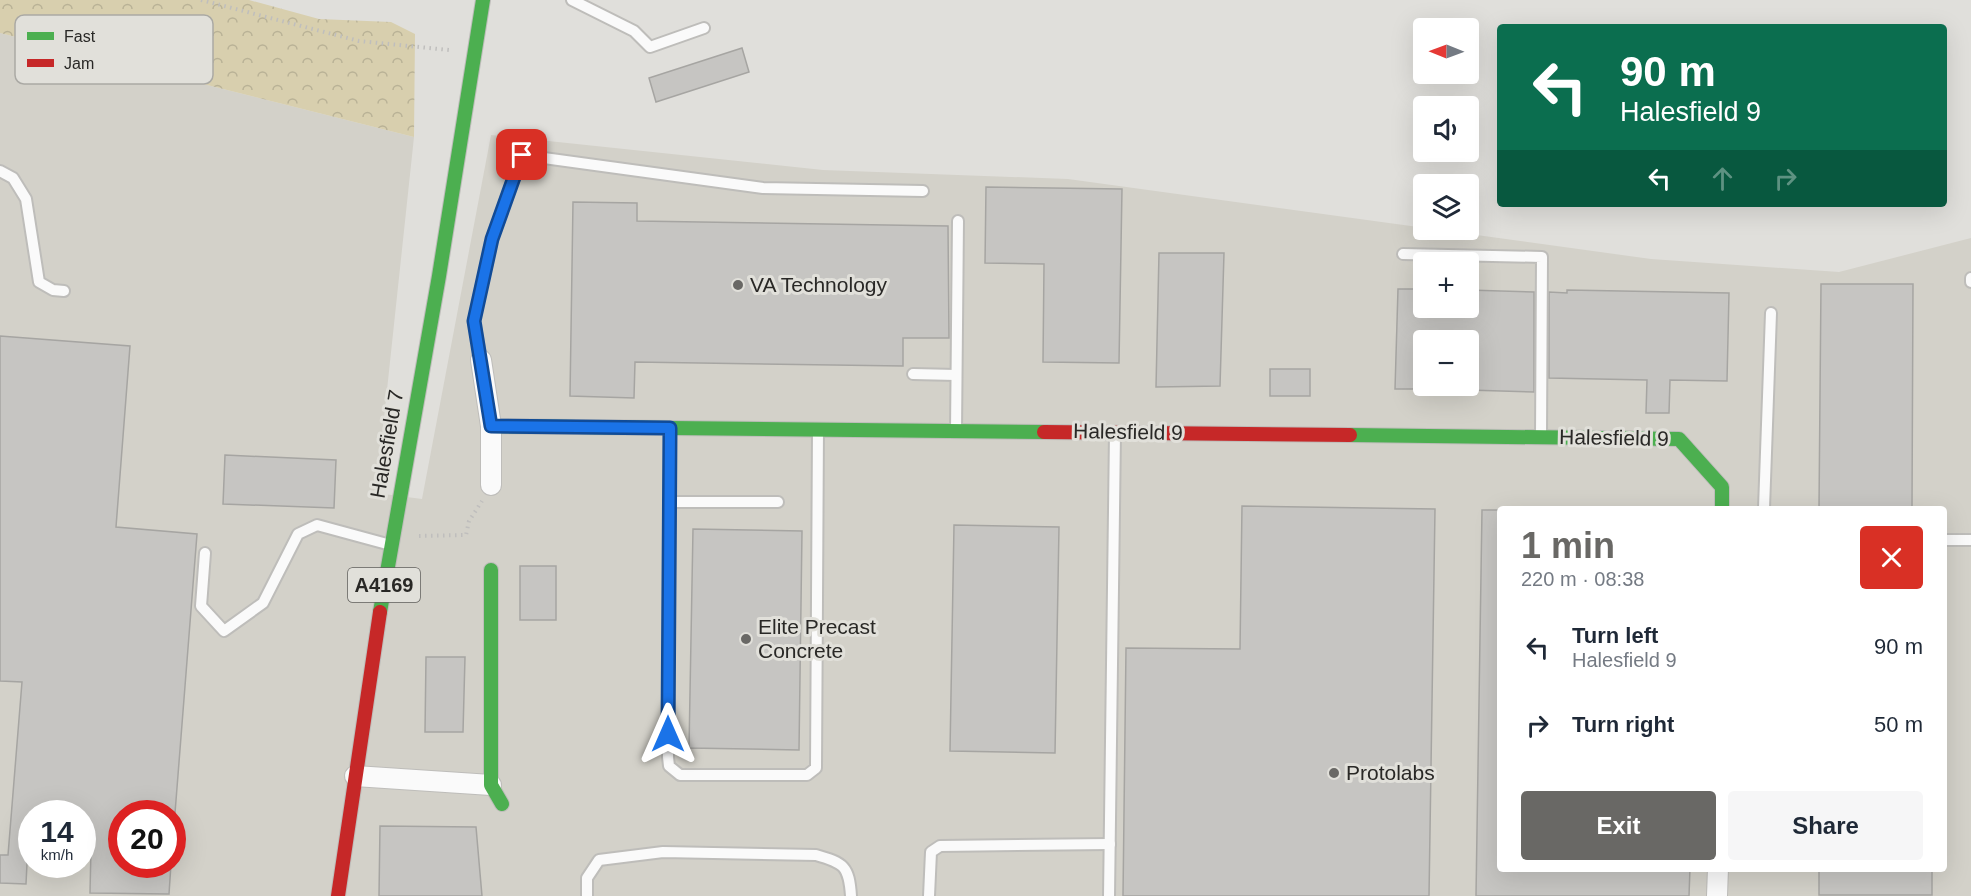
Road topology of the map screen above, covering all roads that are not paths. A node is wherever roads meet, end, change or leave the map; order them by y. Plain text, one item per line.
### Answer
1 (483, 0) edge
2 (572, 0) edge
3 (704, 28) dead end
4 (0, 171) edge
5 (923, 191) dead end
6 (958, 221) dead end
7 (1403, 254) dead end
8 (64, 291) dead end
9 (1771, 313) dead end
10 (481, 360) joint
11 (914, 374) dead end
12 (956, 375) junction
13 (491, 426) junction
14 (670, 428) junction
15 (818, 429) junction
16 (956, 431) junction
17 (1115, 432) junction
18 (1541, 437) junction
19 (491, 485) road end
20 (669, 502) junction
21 (778, 502) dead end
22 (1722, 506) edge
23 (1764, 506) edge
24 (1947, 540) edge
25 (1971, 540) edge
26 (390, 545) junction
27 (205, 553) dead end
28 (491, 570) dead end
29 (355, 776) junction
30 (491, 785) junction
31 (502, 804) dead end
32 (1110, 844) junction
33 (1718, 872) edge
34 (338, 896) edge
35 (587, 896) edge
36 (851, 896) edge
37 (929, 896) edge
38 (1109, 896) edge
39 (1717, 896) edge

1 - 26 street, Halesfield 7 / A4169
2 - 3 lane
4 - 8 lane
5 - 10 lane
6 - 12 lane
7 - 18 lane
9 - 23 lane
10 - 13 street
11 - 12 lane
12 - 16 lane
13 - 14 street, Halesfield 9
13 - 19 street
14 - 15 street, Halesfield 9
14 - 20 lane
15 - 16 street, Halesfield 9
15 - 20 lane
16 - 17 street, Halesfield 9
17 - 18 street, Halesfield 9
17 - 32 lane
18 - 22 street, Halesfield 9
20 - 21 lane
24 - 25 lane
26 - 27 lane
26 - 29 street, Halesfield 7 / A4169
28 - 30 street
29 - 30 street
29 - 34 street, Halesfield 7 / A4169
30 - 31 street
32 - 37 lane
32 - 38 lane
33 - 39 street
35 - 36 lane

